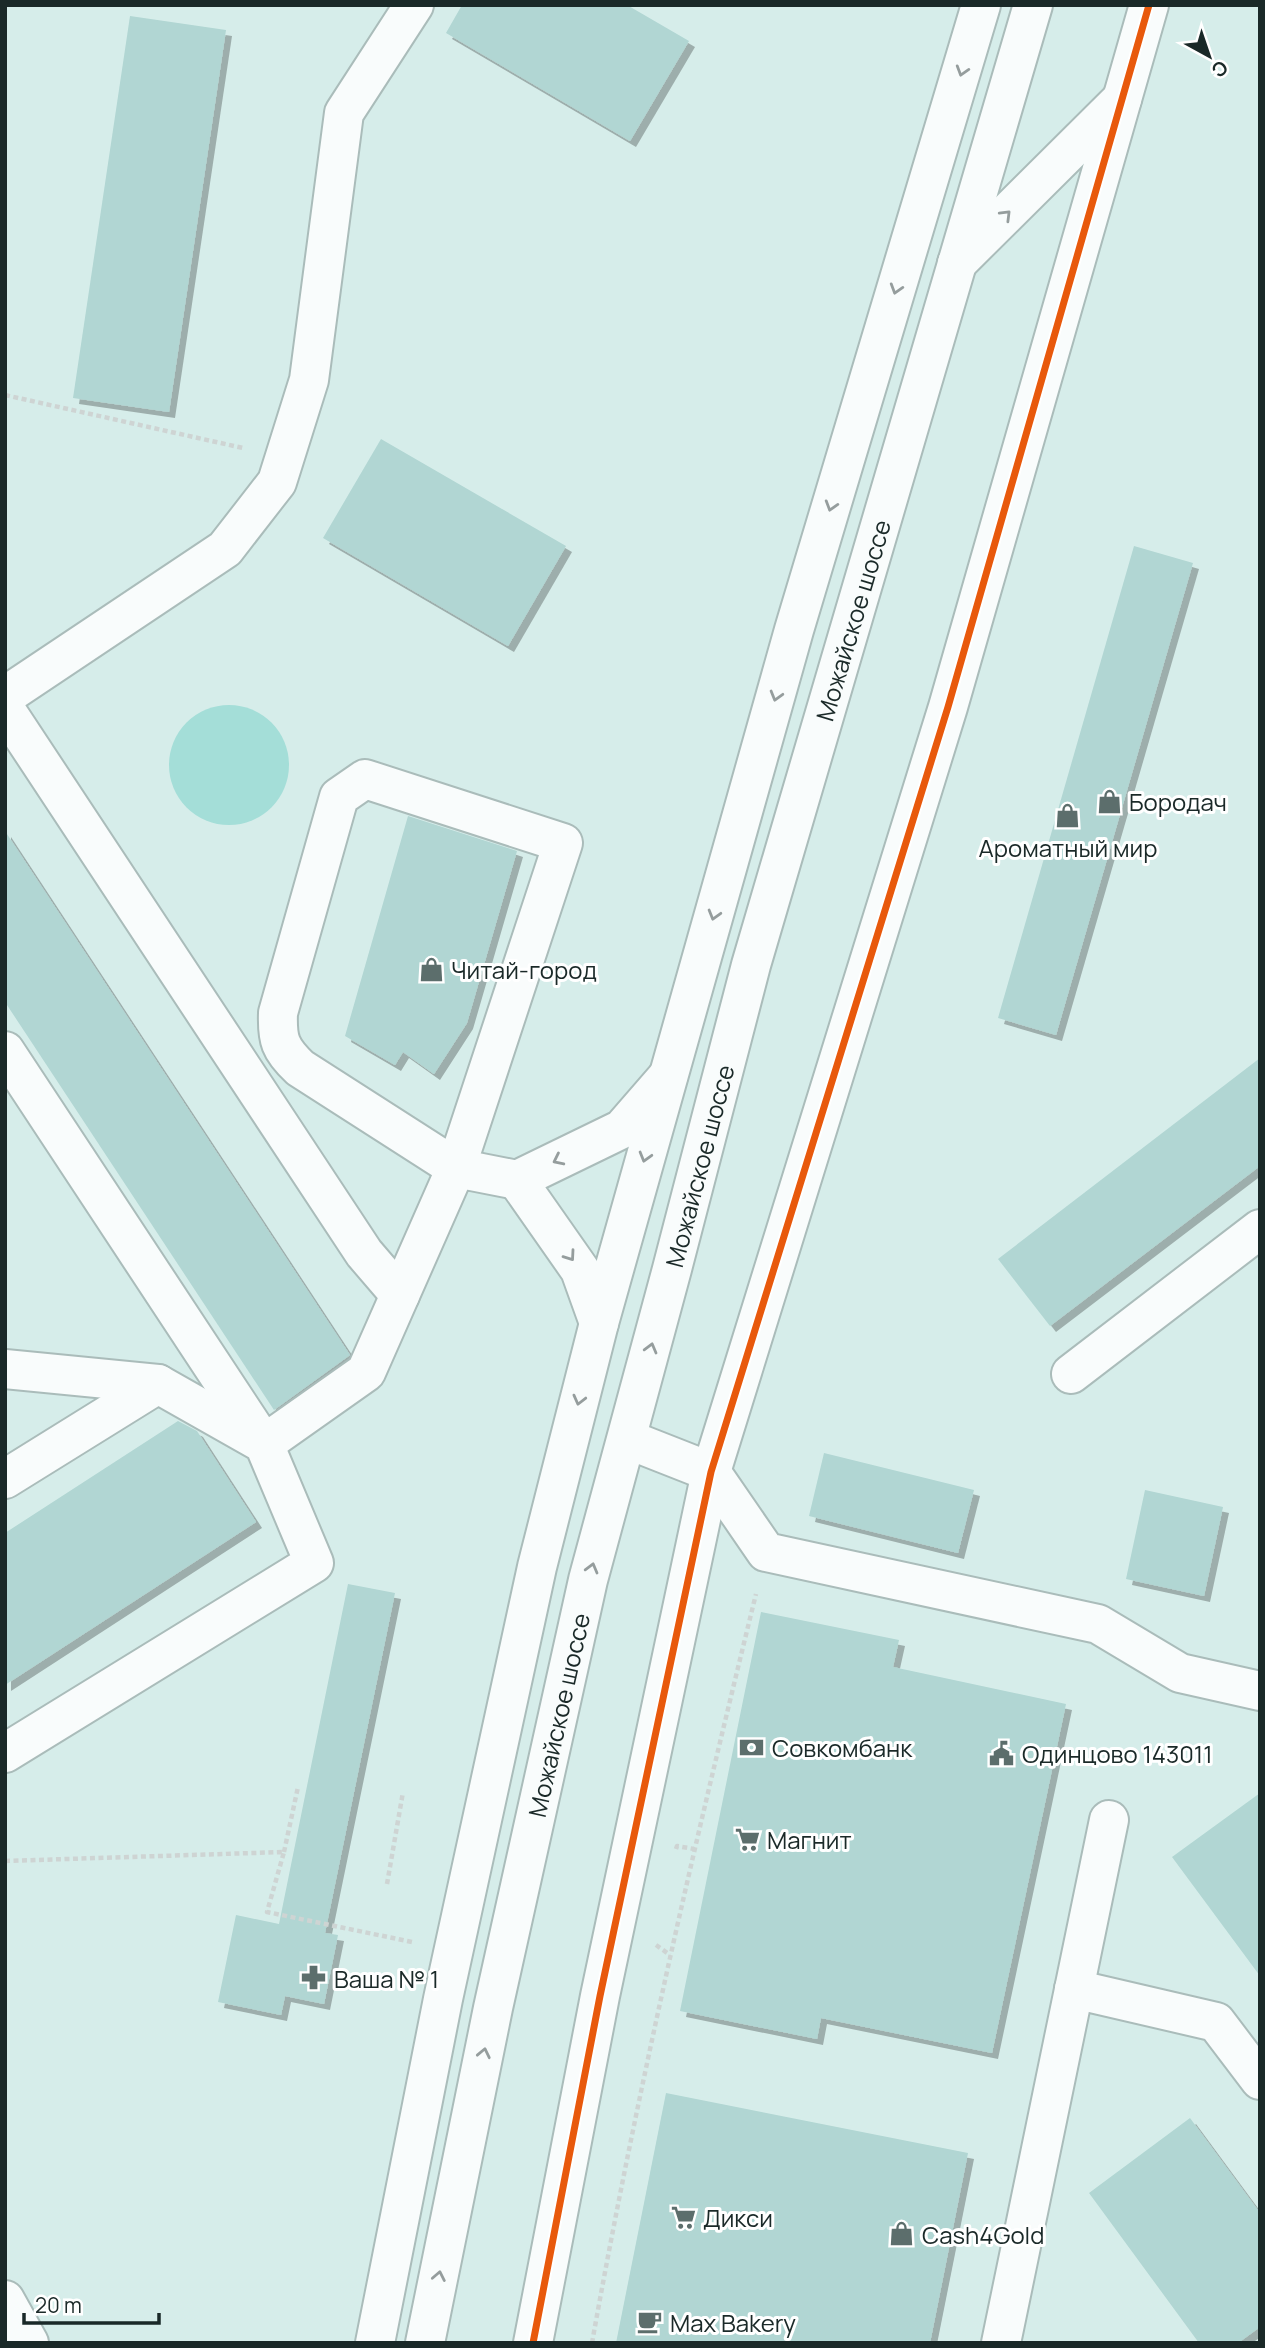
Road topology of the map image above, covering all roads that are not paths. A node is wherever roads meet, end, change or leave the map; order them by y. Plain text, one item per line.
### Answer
1 (414, 5) edge
2 (981, 5) edge
3 (1033, 5) edge
4 (1149, 5) edge
5 (1124, 97) junction
6 (957, 263) junction
7 (5, 696) edge
8 (5, 709) edge
9 (5, 1051) edge
10 (668, 1076) junction
11 (456, 1168) junction
12 (517, 1180) junction
13 (1260, 1229) edge
14 (400, 1295) junction
15 (599, 1323) junction
16 (5, 1369) edge
17 (1071, 1374) dead end
18 (158, 1384) junction
19 (627, 1439) junction
20 (264, 1444) junction
21 (711, 1472) junction
22 (5, 1479) edge
23 (1260, 1691) edge
24 (5, 1753) edge
25 (1109, 1820) dead end
26 (1074, 1989) junction
27 (1260, 2080) edge
28 (5, 2300) edge
29 (29, 2343) edge
30 (375, 2343) edge
31 (425, 2343) edge
32 (533, 2343) edge
33 (1001, 2343) edge

1 - 7 main road
2 -> 10 main road, Можайское шоссе
3 - 6 main road, Можайское шоссе
4 - 5 main road
6 -> 5 main road
5 - 21 main road
19 -> 6 main road, Можайское шоссе
8 - 14 main road
9 - 20 main road
10 -> 12 main road
10 -> 15 main road, Можайское шоссе
11 - 11 main road
11 - 12 main road
11 - 14 main road
12 -> 15 main road
13 - 17 main road
14 - 20 main road
15 -> 30 main road, Можайское шоссе
16 - 18 main road
18 - 20 main road
18 - 22 main road
19 - 21 main road
31 -> 19 main road, Можайское шоссе
20 - 24 main road
21 - 23 main road
21 - 32 main road
25 - 26 main road
26 - 27 main road
26 - 33 main road
28 - 29 main road

